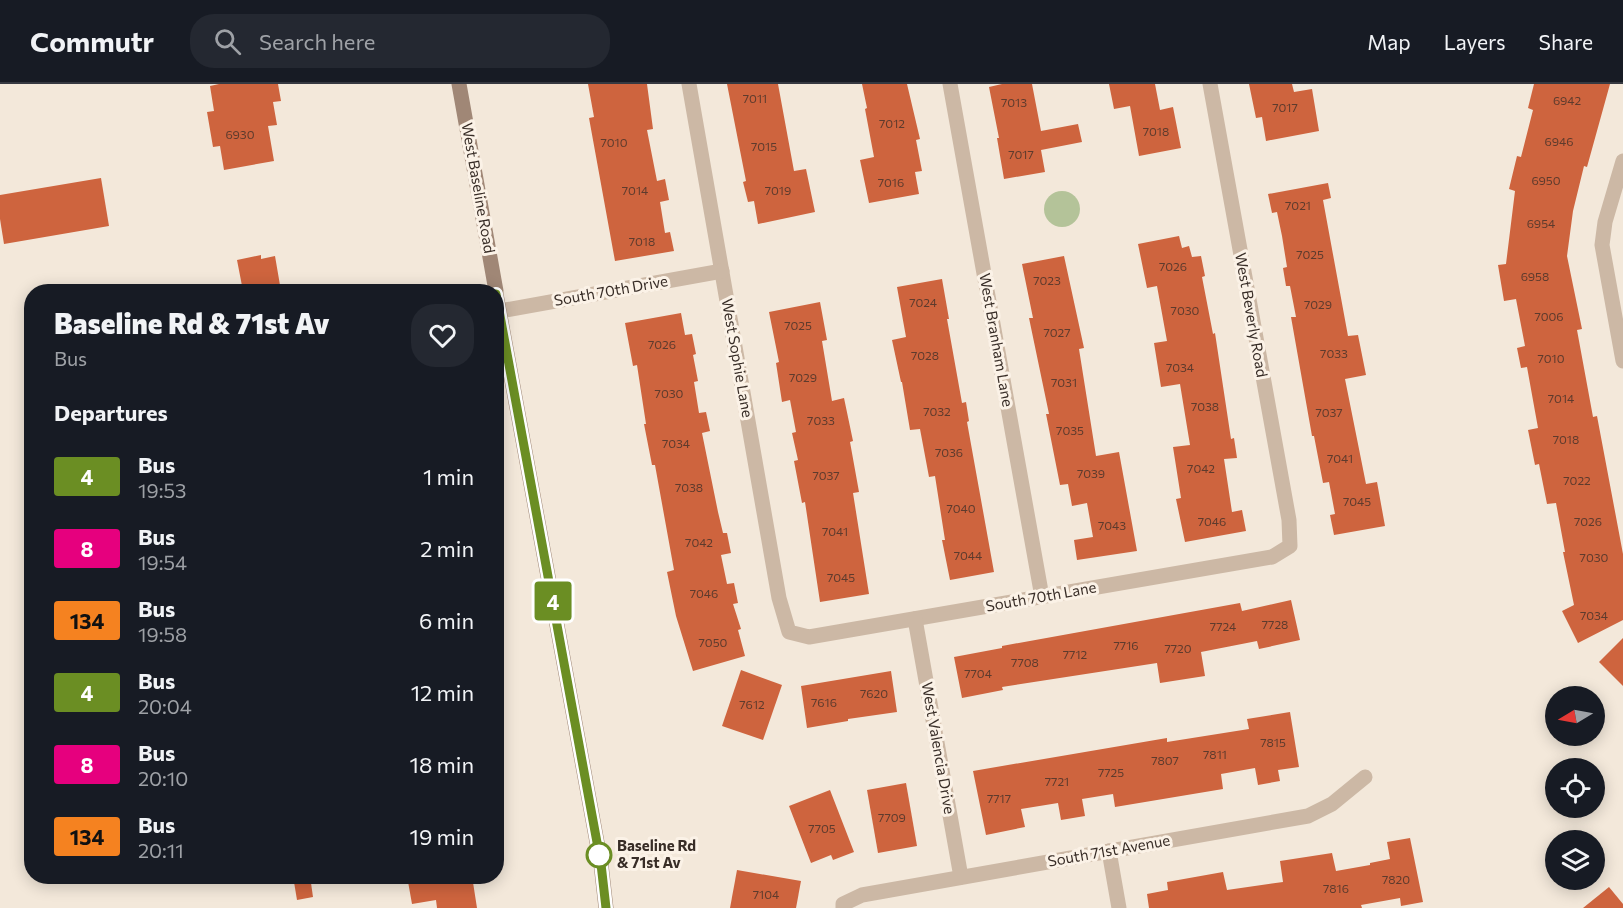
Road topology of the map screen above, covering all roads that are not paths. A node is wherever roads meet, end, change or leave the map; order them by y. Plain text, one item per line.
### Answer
1 (459, 84) edge
2 (689, 84) edge
3 (950, 84) edge
4 (1210, 84) edge
5 (1623, 161) edge
6 (722, 271) junction
7 (495, 284) edge
8 (504, 309) edge
9 (504, 332) edge
10 (1623, 361) edge
11 (1290, 546) joint
12 (1042, 597) junction
13 (915, 619) junction
14 (789, 632) joint
15 (1365, 777) dead end
16 (1108, 851) junction
17 (961, 877) junction
18 (843, 906) edge
19 (606, 908) edge
20 (1119, 908) edge

1 - 7 main road, West Baseline Road
2 - 6 street, West Sophie Lane
3 - 12 street, West Branham Lane
4 - 11 street, West Beverly Road
5 - 10 street
6 - 8 street, South 70th Drive
6 - 14 street, West Sophie Lane
9 - 19 main road, West Baseline Road
11 - 12 street, South 70th Lane
12 - 13 street, South 70th Lane
13 - 14 street, South 70th Lane
13 - 17 street, West Valencia Drive
15 - 16 street, South 71st Avenue
16 - 17 street, South 71st Avenue
16 - 20 street
17 - 18 street, South 71st Avenue

